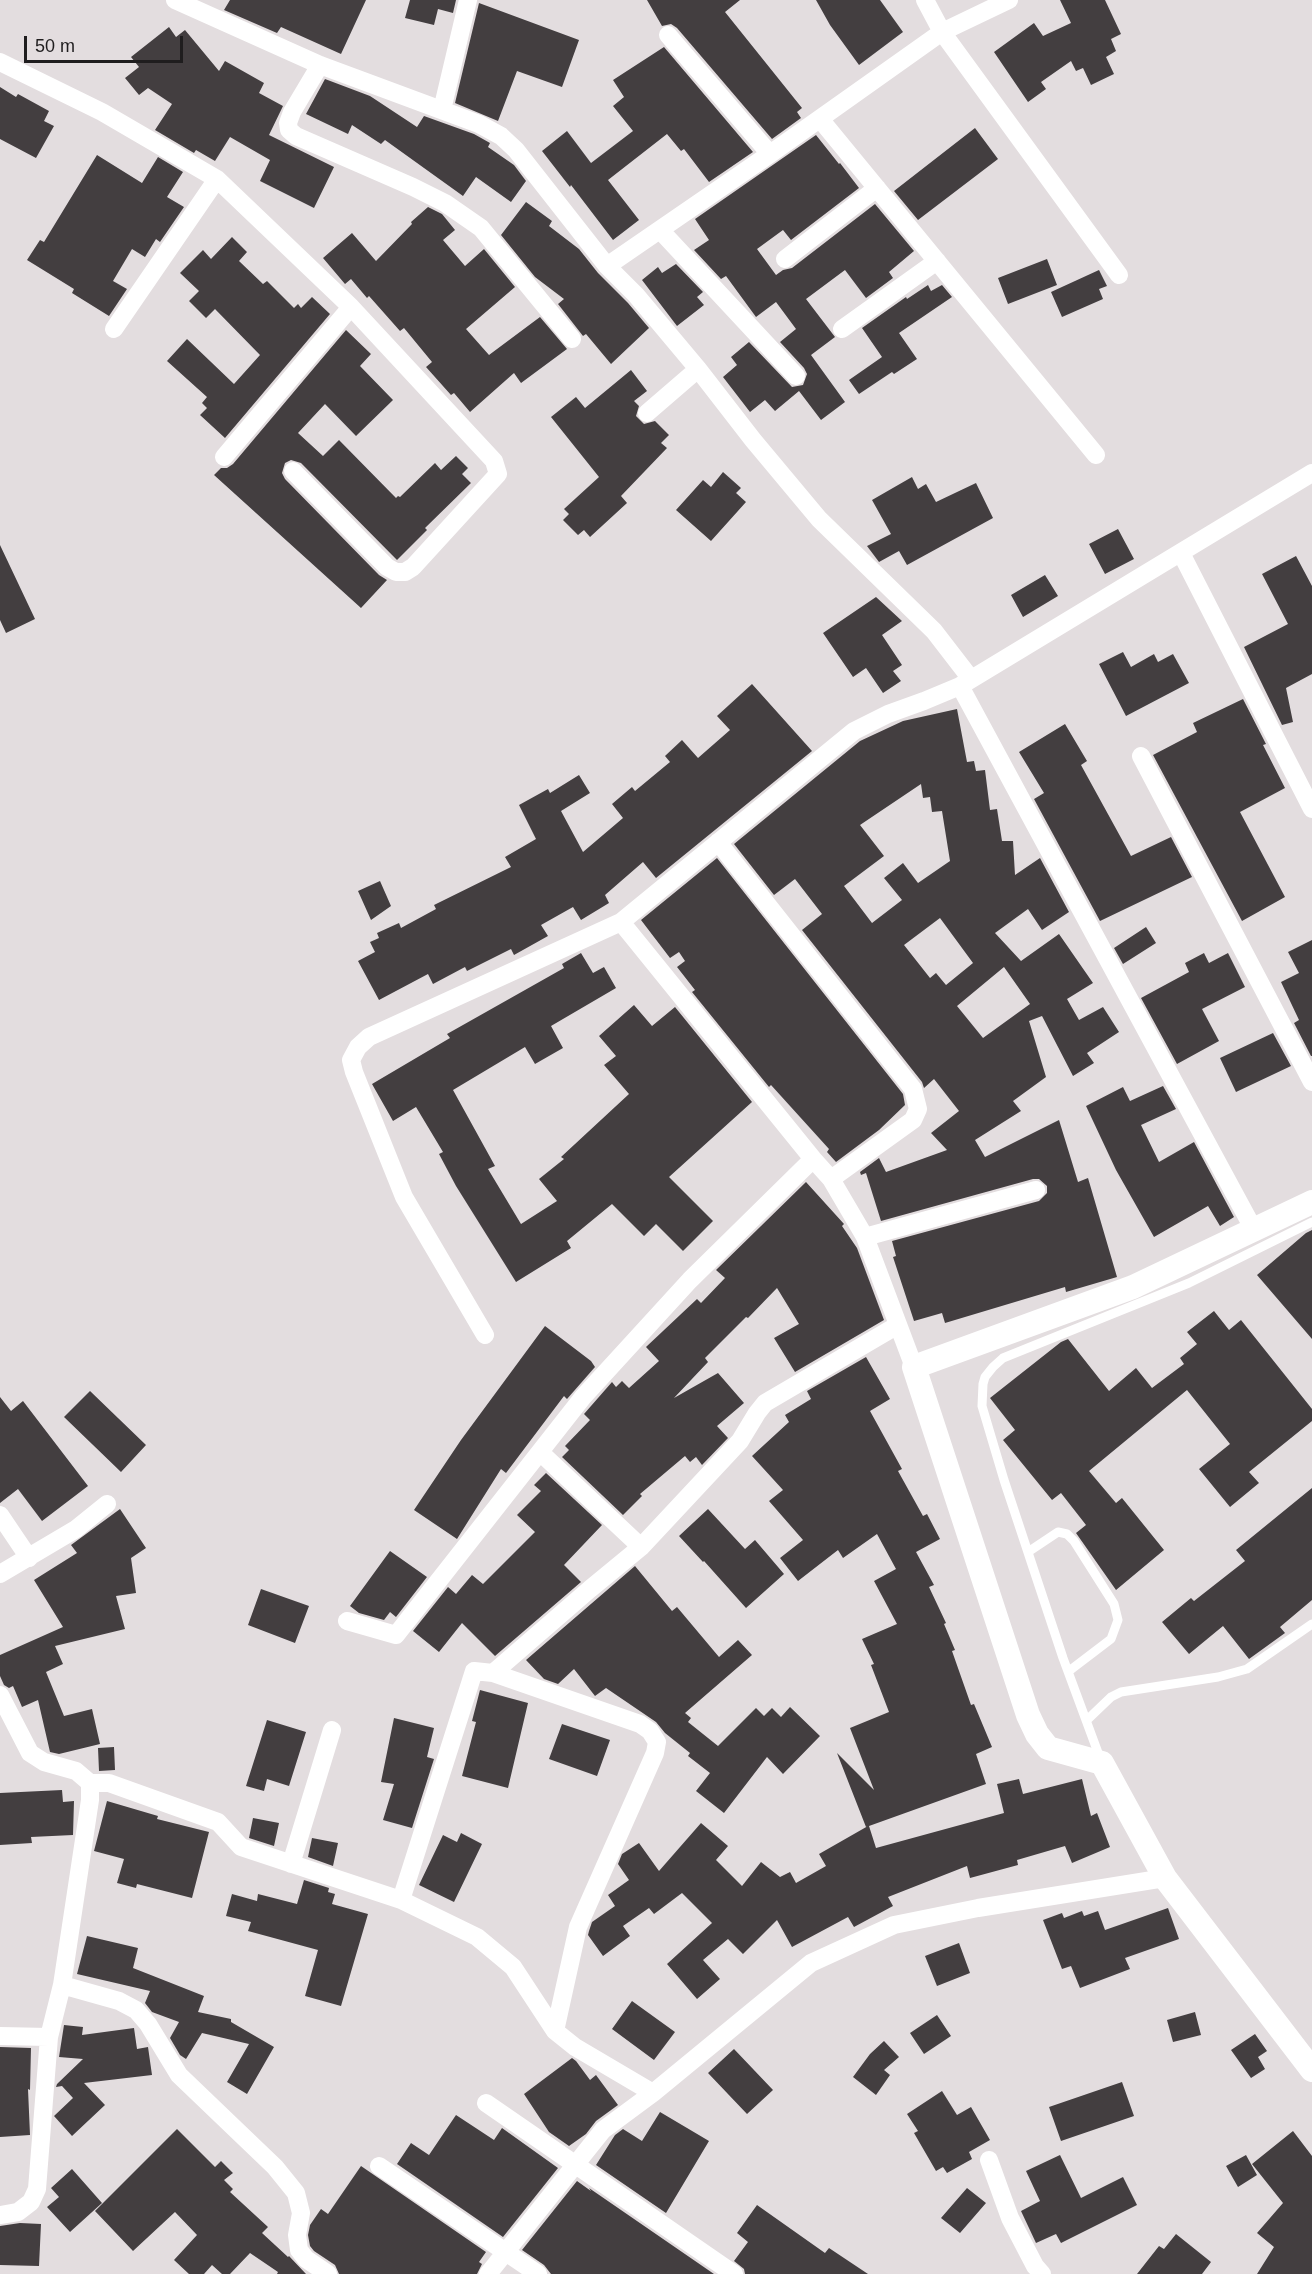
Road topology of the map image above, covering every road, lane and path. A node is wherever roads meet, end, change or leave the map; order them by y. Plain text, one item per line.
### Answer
1 (175, 0) edge
2 (468, 0) edge
3 (925, 0) edge
4 (1009, 0) edge
5 (942, 32) junction
6 (668, 35) dead end
7 (0, 62) edge
8 (320, 65) junction
9 (442, 110) junction
10 (820, 118) junction
11 (770, 154) junction
12 (217, 179) junction
13 (877, 188) junction
14 (660, 230) junction
15 (785, 259) dead end
16 (937, 261) junction
17 (607, 266) junction
18 (1119, 275) dead end
19 (351, 307) junction
20 (114, 329) dead end
21 (842, 329) dead end
22 (572, 339) dead end
23 (698, 369) junction
24 (796, 376) dead end
25 (647, 413) dead end
26 (1096, 455) dead end
27 (224, 457) dead end
28 (293, 471) dead end
29 (1312, 473) edge
30 (1180, 553) junction
31 (966, 682) junction
32 (1141, 756) dead end
33 (1312, 809) edge
34 (718, 842) junction
35 (621, 922) junction
36 (1312, 1082) edge
37 (813, 1159) junction
38 (831, 1179) junction
39 (1036, 1190) dead end
40 (1312, 1202) edge
41 (1312, 1222) edge
42 (1254, 1230) junction
43 (865, 1237) junction
44 (898, 1325) junction
45 (485, 1335) dead end
46 (914, 1367) junction
47 (541, 1453) junction
48 (107, 1504) dead end
49 (0, 1515) edge
50 (641, 1547) junction
51 (1028, 1552) junction
52 (30, 1558) junction
53 (0, 1574) edge
54 (347, 1621) dead end
55 (1312, 1624) edge
56 (1069, 1671) junction
57 (493, 1673) junction
58 (0, 1695) edge
59 (1087, 1720) junction
60 (332, 1730) dead end
61 (1102, 1763) junction
62 (90, 1783) junction
63 (291, 1864) junction
64 (1165, 1878) junction
65 (402, 1900) junction
66 (62, 1984) junction
67 (555, 2031) junction
68 (0, 2036) edge
69 (49, 2037) junction
70 (1312, 2070) edge
71 (653, 2093) junction
72 (486, 2103) dead end
73 (989, 2160) dead end
74 (575, 2163) junction
75 (379, 2166) dead end
76 (0, 2216) edge
77 (506, 2252) junction
78 (328, 2274) edge
79 (488, 2274) edge
80 (538, 2274) edge
81 (734, 2274) edge
82 (1042, 2274) edge

1 - 8 street
2 - 9 street
3 - 5 street
4 - 5 street
5 - 10 street
5 - 18 street
6 - 11 street
7 - 12 street
8 - 9 street
8 - 22 street
9 - 17 street
10 - 11 street
10 - 13 street
11 - 14 street
12 - 19 street
12 - 20 street
13 - 15 street
13 - 16 street
14 - 17 street
14 - 24 street
16 - 21 street
16 - 26 street
17 - 23 street
19 - 27 street
19 - 28 street
23 - 25 street
23 - 31 street
29 - 30 street
30 - 31 street
30 - 33 street
31 - 34 street
31 - 42 street
32 - 36 street
34 - 35 street
34 - 38 street
35 - 37 street
35 - 45 street
37 - 38 street
37 - 47 street
38 - 43 street
39 - 43 street
40 - 42 street
41 - 51 lane
42 - 46 street
43 - 44 street
44 - 46 street
44 - 50 street
46 - 61 street
47 - 50 street
47 - 54 street
48 - 52 street
49 - 52 street
50 - 57 street
51 - 56 lane
51 - 56 lane
52 - 53 street
55 - 59 lane
56 - 59 lane
57 - 65 street
57 - 67 street
58 - 62 street
59 - 61 lane
60 - 63 street
61 - 64 street
62 - 63 street
62 - 66 street
63 - 65 street
64 - 70 street
64 - 71 street
65 - 67 street
66 - 69 street
66 - 78 street
67 - 71 street
68 - 69 street
69 - 76 street
71 - 74 street
72 - 74 street
73 - 82 street
74 - 77 street
74 - 81 street
75 - 77 street
77 - 79 street
77 - 80 street

